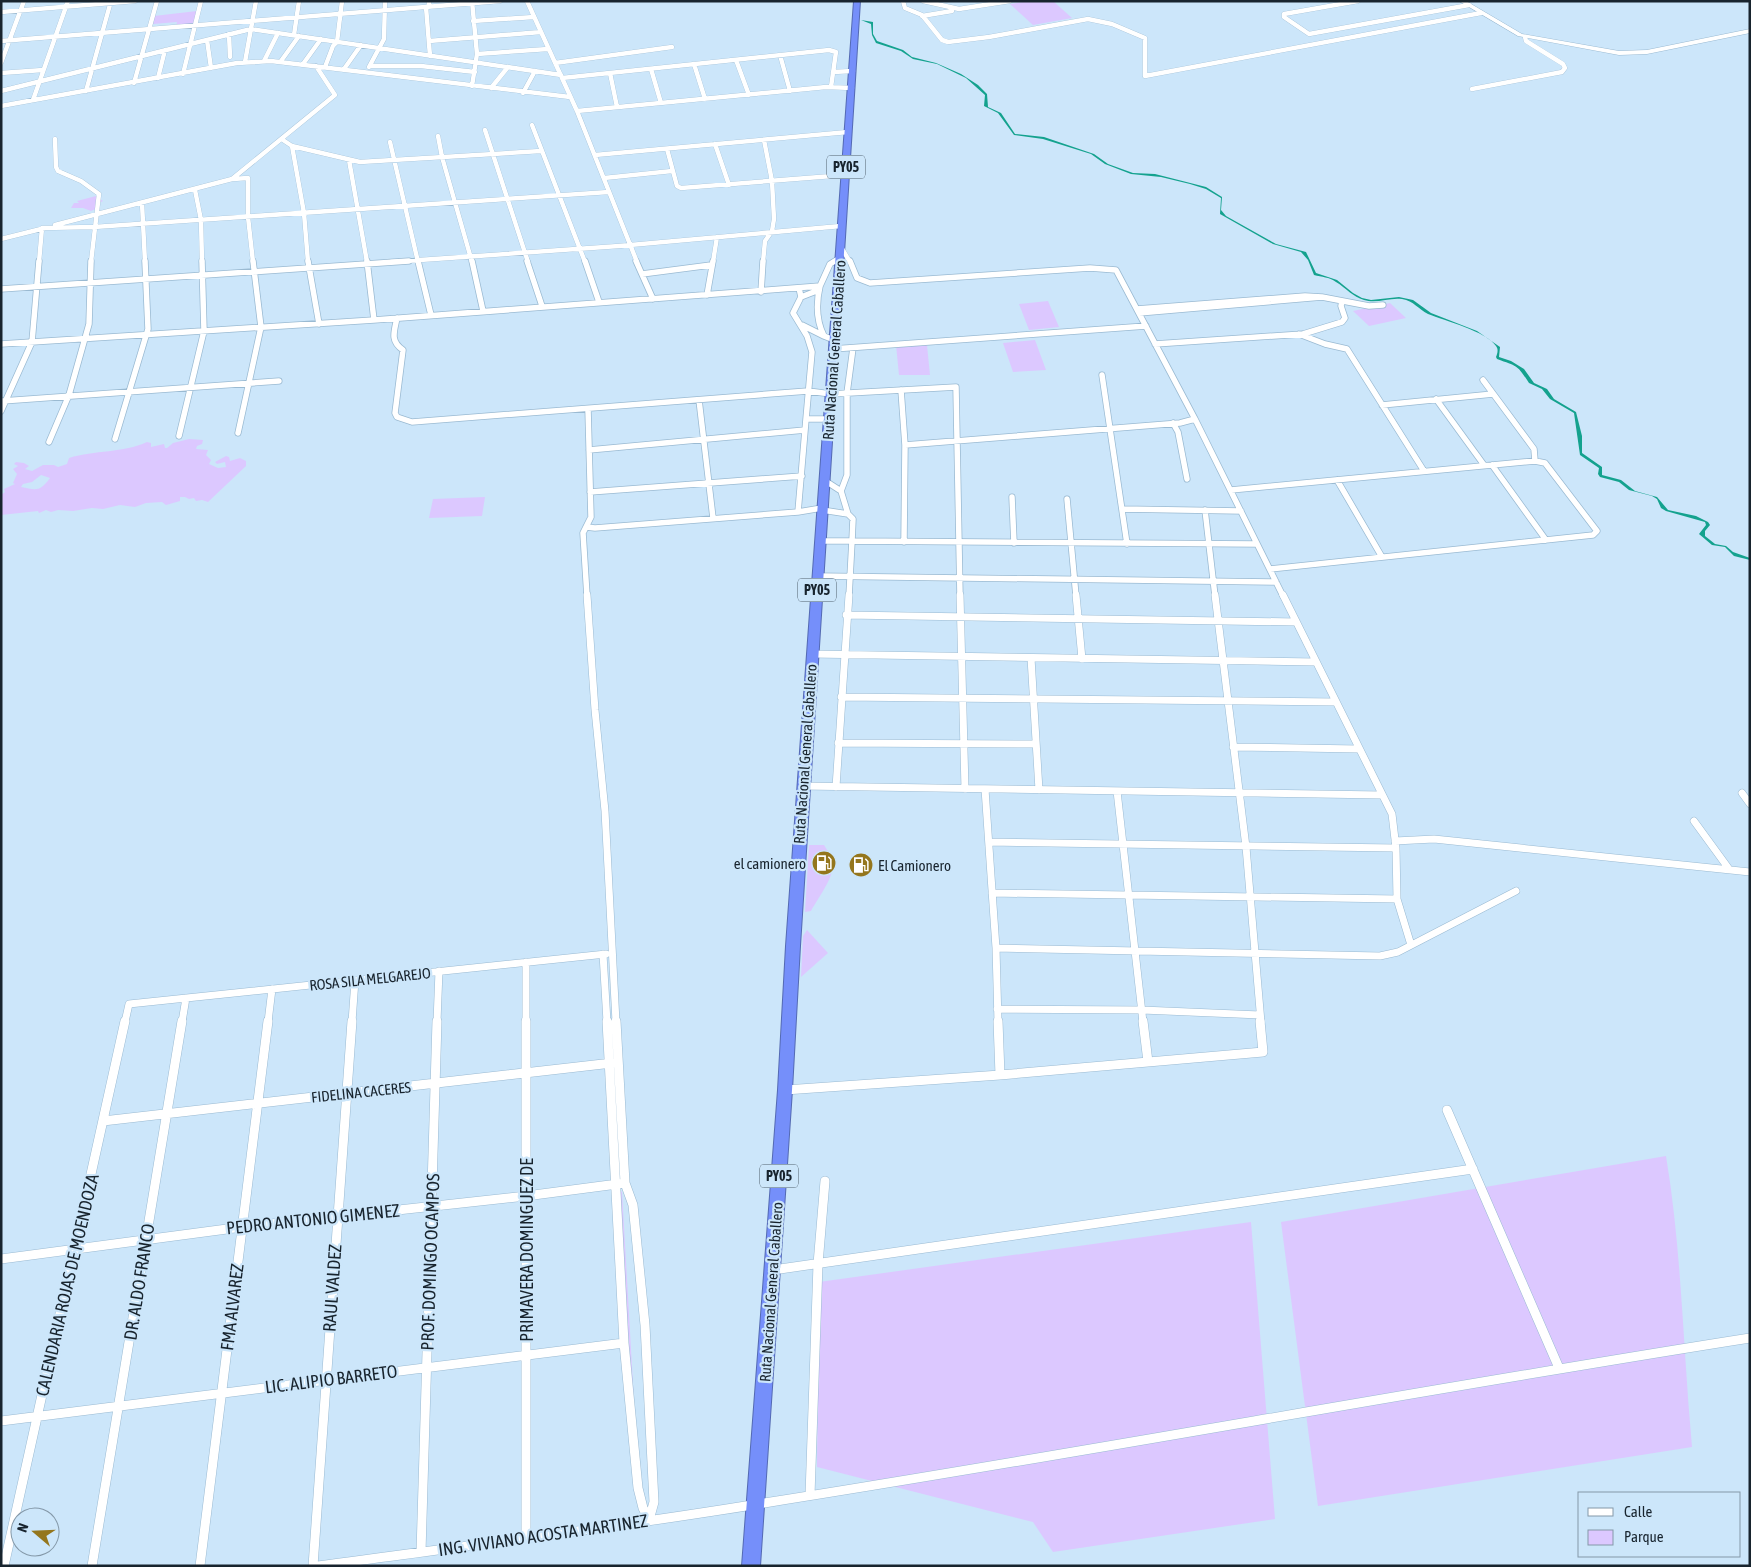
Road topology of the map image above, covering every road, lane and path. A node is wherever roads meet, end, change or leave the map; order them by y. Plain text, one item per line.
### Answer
1 (24, 1) edge
2 (68, 1) edge
3 (135, 1) edge
4 (157, 1) edge
5 (201, 1) edge
6 (256, 1) edge
7 (299, 1) edge
8 (342, 1) edge
9 (385, 1) edge
10 (429, 1) edge
11 (500, 1) edge
12 (528, 1) edge
13 (857, 1) edge
14 (903, 1) edge
15 (924, 1) edge
16 (1010, 1) edge
17 (1358, 1) edge
18 (1462, 1) edge
19 (111, 2) edge
20 (472, 2) edge
21 (1469, 6) junction
22 (66, 7) junction
23 (429, 7) junction
24 (960, 9) junction
25 (21, 10) junction
26 (385, 10) junction
27 (1, 12) edge
28 (1482, 13) junction
29 (341, 14) junction
30 (922, 16) junction
31 (297, 17) junction
32 (534, 17) junction
33 (252, 21) junction
34 (473, 21) junction
35 (194, 26) junction
36 (150, 29) junction
37 (251, 29) junction
38 (1750, 31) edge
39 (541, 32) junction
40 (102, 33) junction
41 (278, 33) junction
42 (229, 34) junction
43 (297, 36) junction
44 (55, 37) junction
45 (1526, 37) junction
46 (474, 38) junction
47 (321, 39) junction
48 (384, 39) junction
49 (10, 40) junction
50 (208, 40) junction
51 (1, 41) edge
52 (429, 41) junction
53 (337, 42) junction
54 (189, 44) junction
55 (361, 45) junction
56 (672, 47) dead end
57 (380, 48) junction
58 (386, 49) junction
59 (548, 49) junction
60 (165, 50) junction
61 (477, 54) junction
62 (424, 55) junction
63 (780, 55) junction
64 (142, 56) junction
65 (430, 56) junction
66 (230, 57) dead end
67 (736, 60) junction
68 (264, 61) junction
69 (281, 61) junction
70 (245, 62) junction
71 (476, 62) junction
72 (1, 63) edge
73 (304, 64) junction
74 (555, 64) junction
75 (694, 64) junction
76 (316, 66) junction
77 (370, 66) junction
78 (421, 66) junction
79 (325, 67) junction
80 (508, 67) junction
81 (91, 68) junction
82 (211, 68) junction
83 (344, 69) junction
84 (651, 69) junction
85 (43, 70) junction
86 (535, 71) junction
87 (853, 71) junction
88 (367, 72) junction
89 (475, 72) junction
90 (833, 72) junction
91 (1, 73) edge
92 (610, 73) junction
93 (183, 74) junction
94 (561, 77) junction
95 (158, 78) junction
96 (416, 78) junction
97 (39, 81) junction
98 (134, 83) junction
99 (472, 86) junction
100 (491, 88) junction
101 (831, 88) junction
102 (852, 88) junction
103 (1472, 89) dead end
104 (1, 91) edge
105 (86, 91) junction
106 (790, 91) junction
107 (523, 92) junction
108 (749, 95) junction
109 (570, 97) junction
110 (705, 99) junction
111 (33, 100) junction
112 (661, 103) junction
113 (1, 106) edge
114 (617, 107) junction
115 (577, 111) junction
116 (532, 125) dead end
117 (485, 130) dead end
118 (848, 132) junction
119 (438, 136) dead end
120 (55, 139) dead end
121 (283, 140) junction
122 (764, 140) junction
123 (390, 142) dead end
124 (715, 144) junction
125 (292, 146) junction
126 (667, 149) junction
127 (542, 151) junction
128 (493, 154) junction
129 (595, 155) junction
130 (442, 158) junction
131 (349, 160) junction
132 (394, 161) junction
133 (672, 171) junction
134 (845, 175) junction
135 (604, 178) junction
136 (232, 179) junction
137 (772, 181) junction
138 (728, 185) junction
139 (195, 190) junction
140 (609, 192) junction
141 (559, 196) junction
142 (509, 200) junction
143 (142, 203) junction
144 (456, 203) junction
145 (404, 207) junction
146 (358, 210) junction
147 (304, 213) junction
148 (98, 214) junction
149 (248, 217) junction
150 (201, 220) junction
151 (144, 224) junction
152 (841, 226) junction
153 (42, 228) junction
154 (94, 228) junction
155 (772, 232) junction
156 (716, 237) junction
157 (1, 239) edge
158 (629, 244) junction
159 (581, 248) junction
160 (525, 252) junction
161 (840, 252) junction
162 (471, 257) junction
163 (417, 260) junction
164 (367, 263) junction
165 (711, 265) junction
166 (308, 267) junction
167 (254, 271) junction
168 (642, 274) junction
169 (203, 275) junction
170 (145, 279) junction
171 (89, 282) junction
172 (38, 286) junction
173 (1, 288) edge
174 (799, 288) junction
175 (819, 288) junction
176 (761, 292) junction
177 (707, 295) junction
178 (801, 297) junction
179 (653, 299) junction
180 (1342, 301) junction
181 (599, 302) junction
182 (1383, 305) dead end
183 (542, 306) junction
184 (483, 311) junction
185 (1138, 311) junction
186 (431, 315) junction
187 (397, 318) junction
188 (374, 320) junction
189 (800, 323) junction
190 (319, 324) junction
191 (1146, 326) junction
192 (261, 327) junction
193 (204, 331) junction
194 (1299, 334) junction
195 (146, 335) junction
196 (824, 336) junction
197 (86, 338) junction
198 (32, 342) junction
199 (1, 344) edge
200 (834, 344) junction
201 (1155, 344) junction
202 (852, 348) junction
203 (1102, 375) dead end
204 (1483, 380) dead end
205 (279, 381) dead end
206 (249, 383) junction
207 (191, 387) junction
208 (901, 390) junction
209 (808, 391) junction
210 (129, 392) junction
211 (847, 393) junction
212 (831, 394) junction
213 (1493, 394) junction
214 (68, 396) junction
215 (1436, 399) junction
216 (699, 400) junction
217 (3, 401) edge
218 (1382, 405) junction
219 (588, 409) junction
220 (1, 411) edge
221 (806, 419) junction
222 (829, 419) junction
223 (1195, 419) junction
224 (1174, 423) junction
225 (1110, 428) junction
226 (805, 430) junction
227 (238, 433) dead end
228 (179, 436) dead end
229 (115, 439) dead end
230 (705, 440) junction
231 (49, 442) dead end
232 (957, 442) junction
233 (905, 445) junction
234 (589, 450) junction
235 (1535, 461) junction
236 (1484, 465) junction
237 (1492, 465) junction
238 (1424, 471) junction
239 (802, 476) junction
240 (1187, 479) dead end
241 (824, 480) junction
242 (1337, 480) junction
243 (707, 481) junction
244 (1231, 490) junction
245 (841, 491) junction
246 (590, 492) junction
247 (1012, 497) dead end
248 (1067, 499) dead end
249 (822, 509) junction
250 (1122, 509) junction
251 (1205, 510) junction
252 (1241, 511) junction
253 (798, 512) junction
254 (848, 514) junction
255 (713, 518) junction
256 (586, 527) junction
257 (1546, 540) junction
258 (820, 541) junction
259 (852, 541) junction
260 (904, 542) junction
261 (958, 543) junction
262 (1014, 543) junction
263 (1072, 543) junction
264 (1127, 544) junction
265 (1210, 544) junction
266 (1258, 544) junction
267 (1382, 557) junction
268 (1270, 569) junction
269 (818, 576) junction
270 (849, 577) junction
271 (959, 578) junction
272 (1075, 580) junction
273 (1214, 582) junction
274 (1276, 582) junction
275 (846, 615) junction
276 (960, 616) junction
277 (1079, 619) junction
278 (1219, 621) junction
279 (1296, 622) junction
280 (812, 654) junction
281 (844, 656) junction
282 (961, 657) junction
283 (1031, 658) junction
284 (1082, 659) junction
285 (1223, 661) junction
286 (1316, 662) junction
287 (841, 697) junction
288 (962, 699) junction
289 (1034, 699) junction
290 (1228, 701) junction
291 (1335, 702) junction
292 (838, 743) junction
293 (963, 744) junction
294 (1036, 744) junction
295 (1233, 747) junction
296 (1358, 749) junction
297 (803, 786) junction
298 (836, 787) junction
299 (965, 789) junction
300 (985, 789) junction
301 (1039, 790) junction
302 (1118, 791) junction
303 (1238, 793) junction
304 (1742, 793) dead end
305 (1381, 795) junction
306 (1750, 804) edge
307 (1694, 821) dead end
308 (989, 842) junction
309 (1395, 844) junction
310 (1124, 845) junction
311 (1246, 847) junction
312 (1729, 869) junction
313 (1750, 872) edge
314 (1516, 891) dead end
315 (992, 893) junction
316 (1129, 894) junction
317 (1251, 896) junction
318 (1396, 899) junction
319 (1411, 945) junction
320 (996, 948) junction
321 (1136, 952) junction
322 (607, 954) junction
323 (1255, 954) junction
324 (526, 962) junction
325 (439, 972) junction
326 (354, 980) junction
327 (272, 989) junction
328 (186, 998) junction
329 (129, 1004) joint
330 (997, 1009) junction
331 (1142, 1010) junction
332 (1260, 1014) junction
333 (1148, 1062) junction
334 (618, 1063) junction
335 (608, 1064) junction
336 (526, 1073) junction
337 (1000, 1075) junction
338 (436, 1083) junction
339 (786, 1090) junction
340 (346, 1093) junction
341 (258, 1103) junction
342 (1447, 1110) dead end
343 (167, 1114) junction
344 (103, 1121) junction
345 (1473, 1169) junction
346 (825, 1181) dead end
347 (625, 1183) junction
348 (614, 1184) junction
349 (526, 1196) junction
350 (432, 1206) junction
351 (338, 1217) junction
352 (242, 1227) junction
353 (146, 1240) junction
354 (75, 1249) junction
355 (1, 1259) edge
356 (818, 1264) junction
357 (772, 1270) junction
358 (1750, 1338) edge
359 (624, 1343) junction
360 (526, 1355) junction
361 (427, 1367) junction
362 (1559, 1368) junction
363 (326, 1380) junction
364 (221, 1393) junction
365 (118, 1406) junction
366 (38, 1417) junction
367 (1, 1421) edge
368 (810, 1495) junction
369 (755, 1505) junction
370 (650, 1520) junction
371 (526, 1537) junction
372 (421, 1552) junction
373 (4, 1566) edge
374 (92, 1566) edge
375 (200, 1566) edge
376 (312, 1566) edge
377 (318, 1566) edge
378 (751, 1566) edge

1 - 25 street
2 - 22 street
3 - 19 street
4 - 36 street
5 - 35 street
6 - 33 street
7 - 31 street
8 - 29 street
9 - 26 street
10 - 23 street
11 - 20 street
12 - 32 street
13 - 87 highway, Ruta Nacional General Caballero / PY05
14 - 30 street
15 - 24 street
16 - 24 street
17 - 21 street
18 - 21 street
19 - 22 street
19 - 40 street
20 - 23 street
20 - 34 street
21 - 28 street
22 - 25 street
22 - 44 street
23 - 26 street
23 - 52 street
24 - 30 street
25 - 27 street
25 - 49 street
26 - 29 street
26 - 48 street
28 - 30 street
28 - 45 street
29 - 31 street
29 - 53 street
31 - 33 street
31 - 43 street
32 - 34 street
32 - 39 street
33 - 35 street
33 - 37 street
34 - 46 street
35 - 36 street
35 - 54 street
36 - 40 street
36 - 64 street
37 - 41 street
37 - 42 street
37 - 70 street
38 - 45 street
39 - 46 street
39 - 59 street
40 - 44 street
40 - 81 street
41 - 43 street
41 - 68 street
42 - 50 street
42 - 66 street
43 - 47 street
43 - 69 street
44 - 49 street
44 - 85 street
45 - 103 street
46 - 52 street
46 - 61 street
47 - 53 street
47 - 73 street
48 - 57 street
48 - 58 street
49 - 51 street
49 - 72 street
50 - 54 street
50 - 82 street
52 - 65 street
53 - 55 street
53 - 79 street
54 - 60 street
54 - 93 street
55 - 57 street
55 - 83 street
56 - 74 street
57 - 58 street
57 - 77 street
58 - 62 street
59 - 61 street
59 - 74 street
60 - 64 street
60 - 95 street
61 - 71 street
62 - 65 street
62 - 78 street
63 - 67 street
63 - 90 street
63 - 106 street
64 - 81 street
64 - 98 street
65 - 71 street
67 - 75 street
67 - 108 street
68 - 69 street
68 - 70 street
69 - 73 street
70 - 82 street
71 - 80 street
71 - 89 street
73 - 76 street
74 - 94 street
75 - 84 street
75 - 110 street
76 - 79 street
76 - 121 street
77 - 78 street
77 - 88 street
78 - 89 street
78 - 96 street
79 - 83 street
80 - 86 street
80 - 100 street
81 - 97 street
81 - 105 street
82 - 93 street
83 - 88 street
84 - 92 street
84 - 112 street
85 - 91 street
85 - 97 street
86 - 94 street
86 - 107 street
87 - 90 street
87 - 102 highway, Ruta Nacional General Caballero / PY05
88 - 96 street
89 - 99 street
90 - 101 street
92 - 94 street
92 - 114 street
93 - 95 street
94 - 109 street
95 - 98 street
96 - 99 street
97 - 104 street
97 - 111 street
98 - 105 street
99 - 100 street
100 - 107 street
101 - 102 street
101 - 106 street
102 - 118 highway, Ruta Nacional General Caballero / PY05
105 - 111 street
106 - 108 street
107 - 109 street
108 - 110 street
109 - 115 street
110 - 112 street
111 - 113 street
112 - 114 street
114 - 115 street
115 - 129 street
116 - 127 street
117 - 128 street
118 - 122 street
118 - 134 highway, Ruta Nacional General Caballero / PY05
119 - 130 street
120 - 148 street
121 - 125 street
121 - 136 street
122 - 124 street
122 - 137 street
123 - 132 street
124 - 126 street
124 - 138 street
125 - 131 street
125 - 147 street
126 - 129 street
126 - 133 street
127 - 128 street
127 - 141 street
128 - 130 street
128 - 142 street
129 - 135 street
130 - 132 street
130 - 144 street
131 - 132 street
131 - 146 street
132 - 145 street
133 - 135 street
133 - 138 street
134 - 137 street
134 - 152 highway, Ruta Nacional General Caballero / PY05
135 - 140 street
136 - 139 street
136 - 149 street
137 - 138 street
137 - 155 street
139 - 143 street
139 - 150 street
140 - 141 street
140 - 158 street
141 - 142 street
141 - 159 street
142 - 144 street
142 - 160 street
143 - 148 street
143 - 151 street
144 - 145 street
144 - 162 street
145 - 146 street
145 - 163 street
146 - 147 street
146 - 164 street
147 - 149 street
147 - 166 street
148 - 153 street
148 - 154 street
149 - 150 street
149 - 167 street
150 - 151 street
150 - 169 street
151 - 154 street
151 - 170 street
152 - 155 street
152 - 161 highway, Ruta Nacional General Caballero / PY05
153 - 154 street
153 - 157 street
153 - 172 street
154 - 171 street
155 - 156 street
155 - 176 street
156 - 158 street
156 - 165 street
158 - 159 street
158 - 168 street
159 - 160 street
159 - 181 street
160 - 162 street
160 - 183 street
161 - 175 street
161 - 185 street
161 - 200 highway, Ruta Nacional General Caballero / PY05
162 - 163 street
162 - 184 street
163 - 164 street
163 - 186 street
164 - 166 street
164 - 188 street
165 - 168 street
165 - 177 street
166 - 167 street
166 - 190 street
167 - 169 street
167 - 192 street
168 - 179 street
169 - 170 street
169 - 193 street
170 - 171 street
170 - 195 street
171 - 172 street
171 - 197 street
172 - 173 street
172 - 198 street
174 - 175 street
174 - 176 street
174 - 178 street
175 - 178 street
175 - 196 street
176 - 177 street
177 - 179 street
178 - 189 street
179 - 181 street
180 - 182 street
180 - 185 street
180 - 194 street
181 - 183 street
183 - 184 street
184 - 186 street
185 - 191 street
186 - 187 street
187 - 188 street
187 - 219 street
188 - 190 street
189 - 196 street
189 - 209 street
190 - 192 street
191 - 201 street
191 - 202 street
192 - 193 street
192 - 206 street
193 - 195 street
193 - 207 street
194 - 201 street
194 - 218 street
195 - 197 street
195 - 210 street
196 - 200 street
197 - 198 street
197 - 214 street
198 - 199 street
198 - 217 street
200 - 202 street
200 - 212 highway, Ruta Nacional General Caballero / PY05
201 - 223 street
202 - 211 street
203 - 225 street
204 - 213 street
205 - 206 street
206 - 207 street
206 - 227 street
207 - 210 street
207 - 228 street
208 - 211 street
208 - 232 street
208 - 233 street
209 - 212 street
209 - 216 street
209 - 221 street
210 - 214 street
210 - 229 street
211 - 212 street
211 - 245 street
212 - 222 highway, Ruta Nacional General Caballero / PY05
213 - 215 street
213 - 235 street
214 - 217 street
214 - 231 street
215 - 218 street
215 - 236 street
216 - 219 street
216 - 230 street
217 - 220 street
218 - 238 street
219 - 234 street
221 - 222 street
221 - 226 street
222 - 241 highway, Ruta Nacional General Caballero / PY05
223 - 224 street
223 - 244 street
224 - 225 street
224 - 240 street
225 - 232 street
225 - 250 street
226 - 230 street
226 - 239 street
230 - 234 street
230 - 243 street
232 - 233 street
232 - 261 street
233 - 260 street
234 - 246 street
235 - 237 street
235 - 257 street
236 - 237 street
236 - 238 street
237 - 257 street
238 - 242 street
239 - 243 street
239 - 253 street
241 - 245 street
241 - 249 highway, Ruta Nacional General Caballero / PY05
242 - 244 street
242 - 267 street
243 - 246 street
243 - 255 street
244 - 252 street
245 - 254 street
246 - 256 street
247 - 262 street
248 - 263 street
249 - 253 street
249 - 254 street
249 - 258 highway, Ruta Nacional General Caballero / PY05
250 - 251 street
250 - 264 street
251 - 252 street
251 - 265 street
252 - 266 street
253 - 255 street
254 - 259 street
255 - 256 street
256 - 322 street
257 - 267 street
258 - 259 street
258 - 269 highway, Ruta Nacional General Caballero / PY05
259 - 260 street
259 - 270 street
260 - 261 street
261 - 262 street
261 - 271 street
262 - 263 street
263 - 264 street
263 - 272 street
264 - 265 street
265 - 266 street
265 - 273 street
266 - 268 street
267 - 268 street
268 - 274 street
269 - 270 street
269 - 280 highway, Ruta Nacional General Caballero / PY05
270 - 271 street
270 - 275 street
271 - 272 street
271 - 276 street
272 - 273 street
272 - 277 street
273 - 274 street
273 - 278 street
274 - 279 street
275 - 276 street
275 - 281 street
276 - 277 street
276 - 282 street
277 - 278 street
277 - 284 street
278 - 279 street
278 - 285 street
279 - 286 street
280 - 281 street
280 - 297 highway, Ruta Nacional General Caballero / PY05
281 - 282 street
281 - 287 street
282 - 283 street
282 - 288 street
283 - 284 street
283 - 289 street
284 - 285 street
285 - 286 street
285 - 290 street
286 - 291 street
287 - 288 street
287 - 292 street
288 - 289 street
288 - 293 street
289 - 290 street
289 - 294 street
290 - 291 street
290 - 295 street
291 - 296 street
292 - 293 street
292 - 298 street
293 - 294 street
293 - 299 street
294 - 301 street
295 - 296 street
295 - 303 street
296 - 305 street
297 - 298 street
297 - 339 highway, Ruta Nacional General Caballero / PY05
298 - 299 street
299 - 300 street
300 - 301 street
300 - 308 street
301 - 302 street
302 - 303 street
302 - 310 street
303 - 305 street
303 - 311 street
304 - 306 street
305 - 309 street
307 - 312 street
308 - 310 street
308 - 315 street
309 - 311 street
309 - 312 street
309 - 318 street
310 - 311 street
310 - 316 street
311 - 317 street
312 - 313 street
314 - 319 street
315 - 316 street
315 - 320 street
316 - 317 street
316 - 321 street
317 - 318 street
317 - 323 street
318 - 319 street
319 - 323 street
320 - 321 street
320 - 330 street
321 - 323 street
321 - 331 street
322 - 324 street, ROSA SILA MELGAREJO
322 - 334 street
322 - 335 street
323 - 332 street
324 - 325 street, ROSA SILA MELGAREJO
324 - 336 street, PRIMAVERA DOMINGUEZ DE
325 - 326 street, ROSA SILA MELGAREJO
325 - 338 street, PROF. DOMINGO OCAMPOS
326 - 327 street, ROSA SILA MELGAREJO
326 - 340 street, RAUL VALDEZ
327 - 328 street, ROSA SILA MELGAREJO
327 - 341 street, FMA ALVAREZ
328 - 329 street, ROSA SILA MELGAREJO
328 - 343 street, DR. ALDO FRANCO
329 - 344 street, CALENDARIA ROJAS DE MOENDOZA
330 - 331 street
330 - 337 street
331 - 332 street
331 - 333 street
332 - 333 street
333 - 337 street
334 - 335 street, FIDELINA CACERES
334 - 347 street
335 - 336 street, FIDELINA CACERES
335 - 348 street
336 - 338 street, FIDELINA CACERES
336 - 349 street, PRIMAVERA DOMINGUEZ DE
337 - 339 street
338 - 340 street, FIDELINA CACERES
338 - 350 street, PROF. DOMINGO OCAMPOS
339 - 357 highway, Ruta Nacional General Caballero / PY05
340 - 341 street, FIDELINA CACERES
340 - 351 street, RAUL VALDEZ
341 - 343 street, FIDELINA CACERES
341 - 352 street, FMA ALVAREZ
342 - 345 street
343 - 344 street, FIDELINA CACERES
343 - 353 street, DR. ALDO FRANCO
344 - 354 street, CALENDARIA ROJAS DE MOENDOZA
345 - 356 street
345 - 362 street
346 - 356 street
347 - 348 street, PEDRO ANTONIO GIMENEZ
347 - 370 street
348 - 349 street, PEDRO ANTONIO GIMENEZ
348 - 359 street
349 - 350 street, PEDRO ANTONIO GIMENEZ
349 - 360 street, PRIMAVERA DOMINGUEZ DE
350 - 351 street, PEDRO ANTONIO GIMENEZ
350 - 361 street, PROF. DOMINGO OCAMPOS
351 - 352 street, PEDRO ANTONIO GIMENEZ
351 - 363 street, RAUL VALDEZ
352 - 353 street, PEDRO ANTONIO GIMENEZ
352 - 364 street, FMA ALVAREZ
353 - 354 street, PEDRO ANTONIO GIMENEZ
353 - 365 street, DR. ALDO FRANCO
354 - 355 street, PEDRO ANTONIO GIMENEZ
354 - 366 street, CALENDARIA ROJAS DE MOENDOZA
356 - 357 street
356 - 368 street
357 - 369 highway, Ruta Nacional General Caballero / PY05
358 - 362 street, ING. VIVIANO ACOSTA MARTINEZ
359 - 360 street, LIC. ALIPIO BARRETO
359 - 370 street
360 - 361 street, LIC. ALIPIO BARRETO
360 - 371 street, PRIMAVERA DOMINGUEZ DE
361 - 363 street, LIC. ALIPIO BARRETO
361 - 372 street, PROF. DOMINGO OCAMPOS
362 - 368 street, ING. VIVIANO ACOSTA MARTINEZ
363 - 364 street, LIC. ALIPIO BARRETO
363 - 376 street, RAUL VALDEZ
364 - 365 street, LIC. ALIPIO BARRETO
364 - 375 street, FMA ALVAREZ
365 - 366 street, LIC. ALIPIO BARRETO
365 - 374 street, DR. ALDO FRANCO
366 - 367 street, LIC. ALIPIO BARRETO
366 - 373 street, CALENDARIA ROJAS DE MOENDOZA
368 - 369 street, ING. VIVIANO ACOSTA MARTINEZ
369 - 370 street, ING. VIVIANO ACOSTA MARTINEZ
369 - 378 highway, Ruta Nacional General Caballero / PY05
370 - 371 street, ING. VIVIANO ACOSTA MARTINEZ
371 - 372 street, ING. VIVIANO ACOSTA MARTINEZ
372 - 377 street, ING. VIVIANO ACOSTA MARTINEZ

